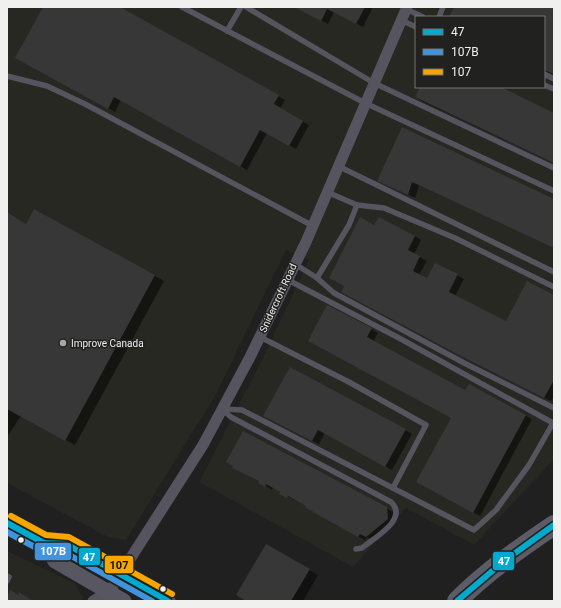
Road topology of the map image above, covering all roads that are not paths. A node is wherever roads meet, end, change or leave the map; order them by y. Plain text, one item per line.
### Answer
1 (182, 7) edge
2 (241, 7) edge
3 (246, 7) edge
4 (444, 7) edge
5 (406, 8) edge
6 (421, 16) edge
7 (440, 16) edge
8 (401, 20) junction
9 (415, 26) edge
10 (227, 31) junction
11 (545, 74) edge
12 (7, 76) edge
13 (554, 79) edge
14 (374, 83) junction
15 (365, 103) junction
16 (338, 166) junction
17 (554, 168) edge
18 (554, 191) edge
19 (327, 192) junction
20 (357, 205) junction
21 (313, 226) junction
22 (295, 264) junction
23 (554, 272) edge
24 (317, 278) junction
25 (288, 280) junction
26 (554, 287) edge
27 (260, 337) junction
28 (554, 408) edge
29 (222, 409) junction
30 (393, 488) junction
31 (7, 523) edge
32 (554, 525) edge
33 (44, 543) junction
34 (356, 549) dead end
35 (121, 575) junction
36 (7, 576) edge
37 (7, 581) edge
38 (108, 597) edge
39 (93, 601) edge
40 (124, 601) edge
41 (168, 601) edge
42 (457, 601) edge

1 - 10 lane
2 - 10 lane
3 - 14 lane
4 - 7 lane
5 - 6 lane
5 - 8 street, Snidercroft Road
8 - 9 lane
8 - 14 street, Snidercroft Road
10 - 15 lane
11 - 13 lane
12 - 21 lane
14 - 15 street, Snidercroft Road
14 - 17 lane
15 - 16 street, Snidercroft Road
15 - 18 lane
16 - 19 street, Snidercroft Road
16 - 23 lane
19 - 20 lane
19 - 21 street, Snidercroft Road
20 - 24 lane
20 - 26 lane
21 - 22 street, Snidercroft Road
22 - 24 lane
22 - 25 street, Snidercroft Road
24 - 28 lane
25 - 27 street, Snidercroft Road
25 - 30 lane
27 - 29 street, Snidercroft Road
27 - 30 lane
29 - 30 lane
29 - 34 lane
29 - 35 street, Snidercroft Road
31 - 33 main road
32 - 42 highway
33 - 35 main road
33 - 38 main road
35 - 38 street, Snidercroft Road
35 - 41 main road
36 - 37 lane
38 - 39 street
38 - 40 main road

